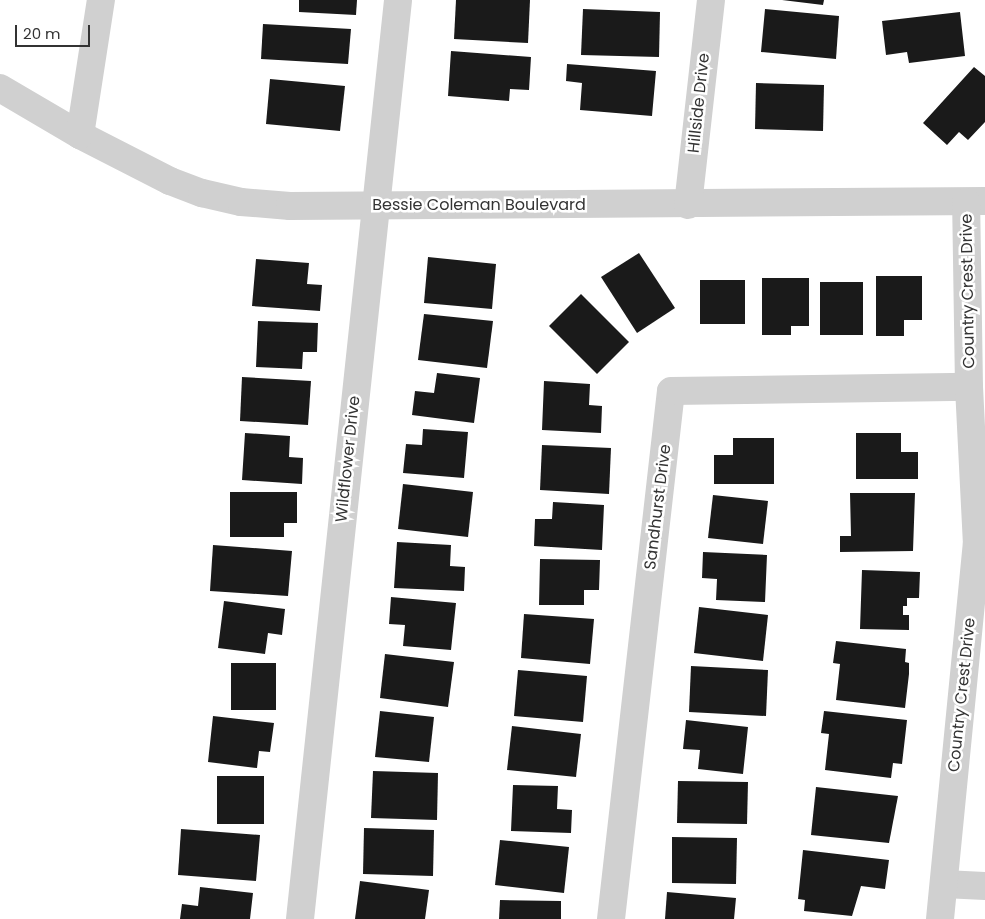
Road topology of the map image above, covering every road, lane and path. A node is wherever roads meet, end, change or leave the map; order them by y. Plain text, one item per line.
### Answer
1 (101, 0) edge
2 (398, 0) edge
3 (711, 0) edge
4 (0, 88) edge
5 (80, 135) junction
6 (976, 202) edge
7 (688, 205) junction
8 (375, 206) junction
9 (969, 387) junction
10 (981, 545) edge
11 (944, 884) junction
12 (985, 886) edge
13 (300, 919) edge
14 (611, 919) edge
15 (940, 919) edge

1 - 5 street
2 - 8 street, Wildflower Drive
3 - 7 street, Hillside Drive
4 - 5 street, Bessie Coleman Boulevard
5 - 8 street, Bessie Coleman Boulevard
6 - 7 street, Bessie Coleman Boulevard
6 - 9 street, Country Crest Drive
7 - 8 street, Bessie Coleman Boulevard
8 - 13 street, Wildflower Drive
9 - 10 street, Country Crest Drive
9 - 14 street, Sandhurst Drive
10 - 11 street, Country Crest Drive
11 - 12 street
11 - 15 street, Country Crest Drive

